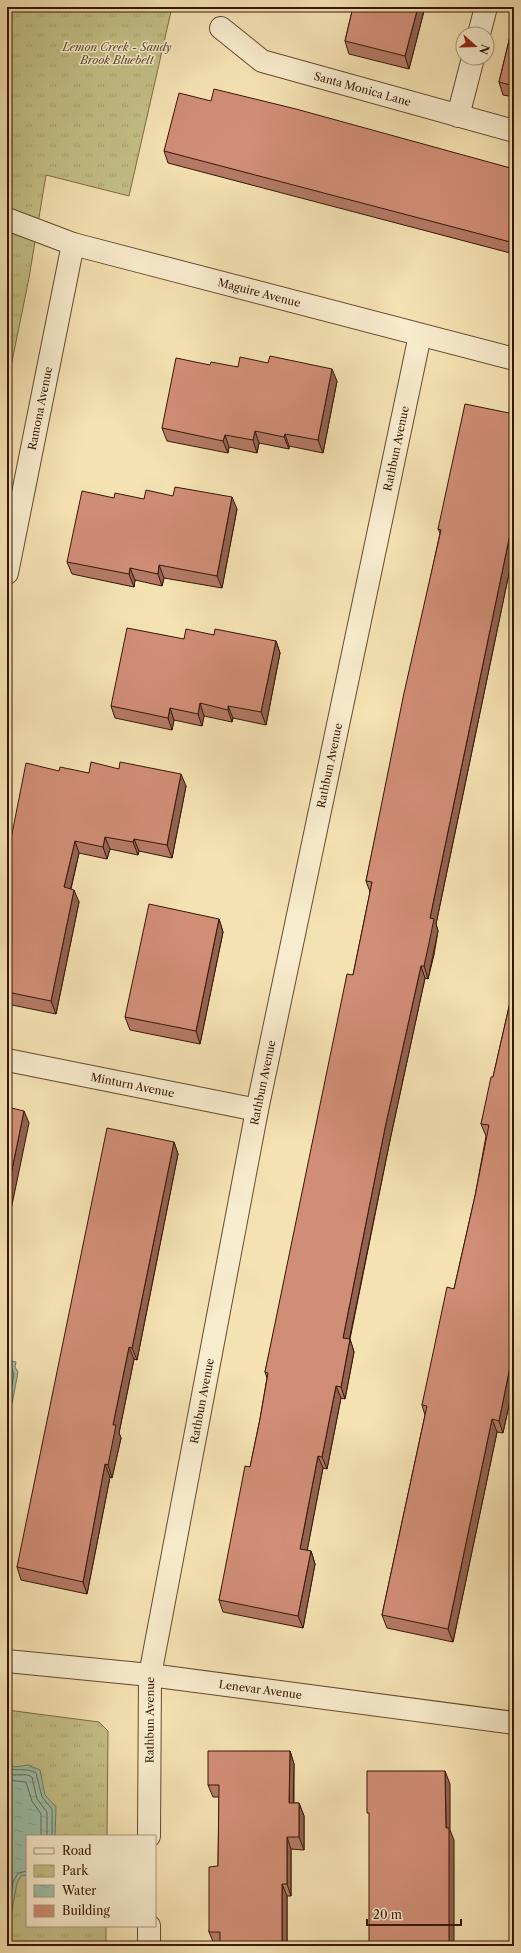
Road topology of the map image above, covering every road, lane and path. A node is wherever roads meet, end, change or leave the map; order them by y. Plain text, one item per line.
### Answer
1 (486, 7) edge
2 (481, 26) edge
3 (221, 28) dead end
4 (471, 66) edge
5 (458, 116) junction
6 (514, 131) edge
7 (7, 219) edge
8 (73, 244) junction
9 (420, 335) junction
10 (514, 359) edge
11 (7, 573) edge
12 (7, 1060) edge
13 (257, 1110) junction
14 (7, 1661) edge
15 (150, 1675) junction
16 (514, 1723) edge
17 (149, 1835) edge
18 (149, 1927) edge
19 (149, 1946) edge

1 - 2 street
3 - 5 street, Santa Monica Lane
4 - 5 street
5 - 6 street, Santa Monica Lane
7 - 8 street, Maguire Avenue
8 - 9 street, Maguire Avenue
8 - 11 street, Ramona Avenue
9 - 10 street, Maguire Avenue
9 - 13 street, Rathbun Avenue
12 - 13 street, Minturn Avenue
13 - 15 street, Rathbun Avenue
14 - 15 street, Lenevar Avenue
15 - 16 street, Lenevar Avenue
15 - 17 street, Rathbun Avenue
18 - 19 street

